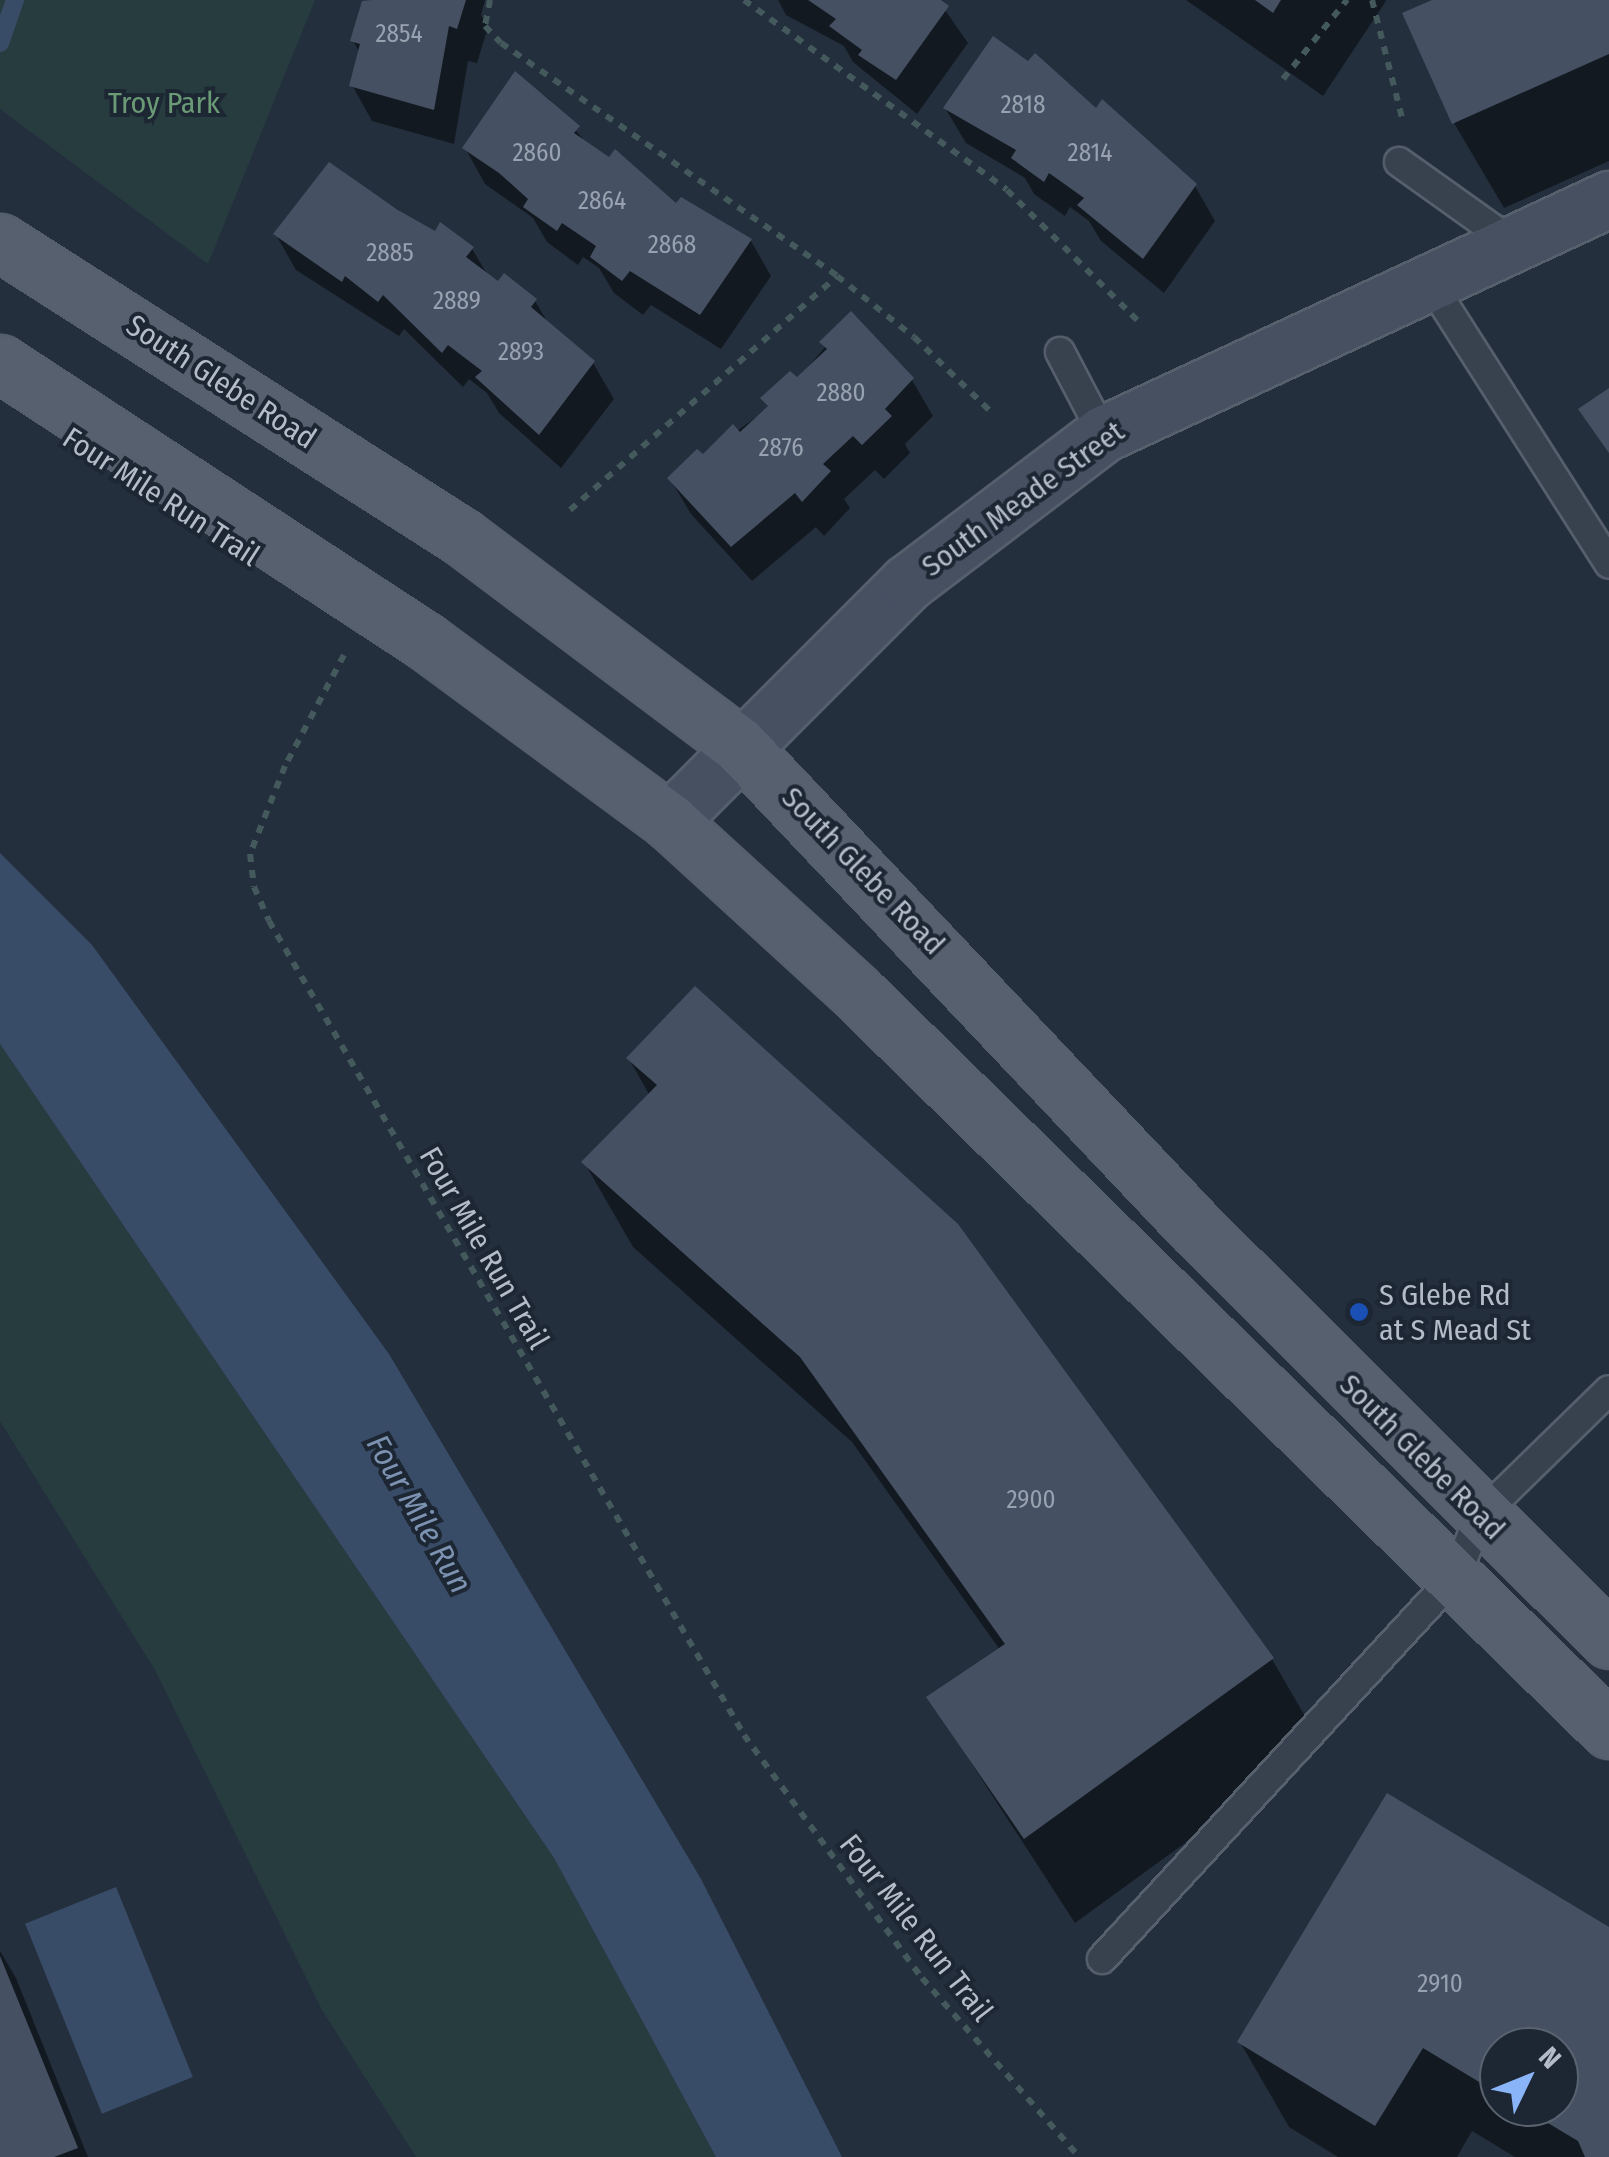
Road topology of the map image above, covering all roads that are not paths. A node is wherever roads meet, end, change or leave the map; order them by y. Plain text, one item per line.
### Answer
1 (1399, 162) dead end
2 (1609, 199) edge
3 (0, 242) edge
4 (1511, 242) junction
5 (1429, 281) junction
6 (1060, 352) dead end
7 (20, 376) edge
8 (1103, 434) junction
9 (1609, 564) edge
10 (739, 744) junction
11 (669, 821) junction
12 (1609, 1390) edge
13 (1480, 1516) junction
14 (1456, 1576) junction
15 (1609, 1640) edge
16 (1609, 1730) edge
17 (1102, 1959) dead end

1 - 4 lane
2 - 4 street, South Meade Street
3 - 10 main road, South Glebe Road
4 - 5 street, South Meade Street
5 - 8 street, South Meade Street
5 - 9 lane
6 - 8 lane
7 - 11 main road, South Glebe Road
8 - 10 street, South Meade Street
10 - 11 street, South Meade Street
10 - 13 main road, South Glebe Road
11 - 14 main road, South Glebe Road
12 - 13 lane
13 - 14 lane
13 - 15 main road, South Glebe Road
14 - 16 main road, South Glebe Road
14 - 17 lane

